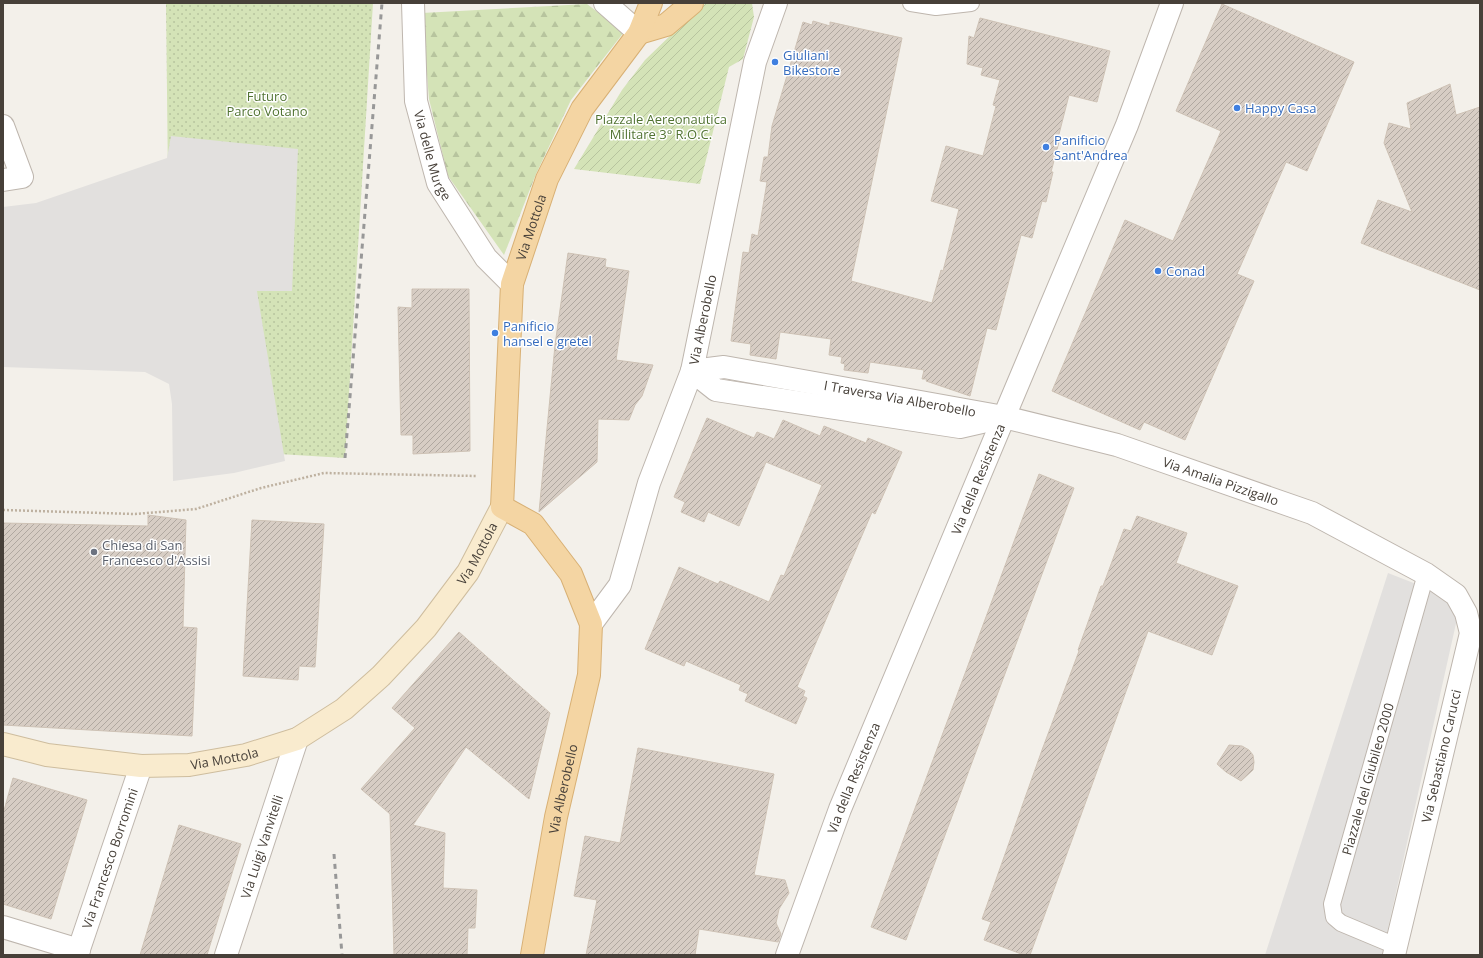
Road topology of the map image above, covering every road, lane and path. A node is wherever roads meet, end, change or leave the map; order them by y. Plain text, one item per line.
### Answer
1 (413, 3) edge
2 (605, 3) edge
3 (651, 3) edge
4 (692, 3) edge
5 (776, 3) edge
6 (911, 3) edge
7 (971, 3) edge
8 (1172, 3) edge
9 (639, 32) junction
10 (3, 126) edge
11 (3, 180) edge
12 (512, 284) junction
13 (692, 371) junction
14 (1004, 416) junction
15 (482, 476) dead end
16 (502, 507) junction
17 (3, 510) edge
18 (1426, 574) junction
19 (591, 624) junction
20 (296, 739) junction
21 (4, 748) edge
22 (141, 766) junction
23 (3, 927) edge
24 (1395, 951) edge
25 (78, 952) edge
26 (226, 955) edge
27 (532, 955) edge
28 (787, 955) edge

1 - 12 street, Via delle Murge
2 - 9 street
3 - 9 main road, Via Mottola
4 - 9 main road
5 - 13 street, Via Alberobello
6 - 7 lane
8 - 14 street, Via della Resistenza
9 - 12 main road, Via Mottola
10 - 11 street
12 - 16 main road, Via Mottola
13 - 14 street, I Traversa Via Alberobello
13 - 19 street, Via Alberobello
14 - 18 street, Via Amalia Pizzigallo
14 - 28 street, Via della Resistenza
15 - 17 path
16 - 19 main road, Via Alberobello
16 - 20 street, Via Mottola
18 - 24 street, Via Sebastiano Carucci
18 - 24 lane, Piazzale del Giubileo 2000
19 - 27 main road, Via Alberobello
20 - 22 street, Via Mottola
20 - 26 street, Via Luigi Vanvitelli
21 - 22 street, Via Mottola
22 - 25 street, Via Francesco Borromini
23 - 25 street, Via Francesco Borromini

